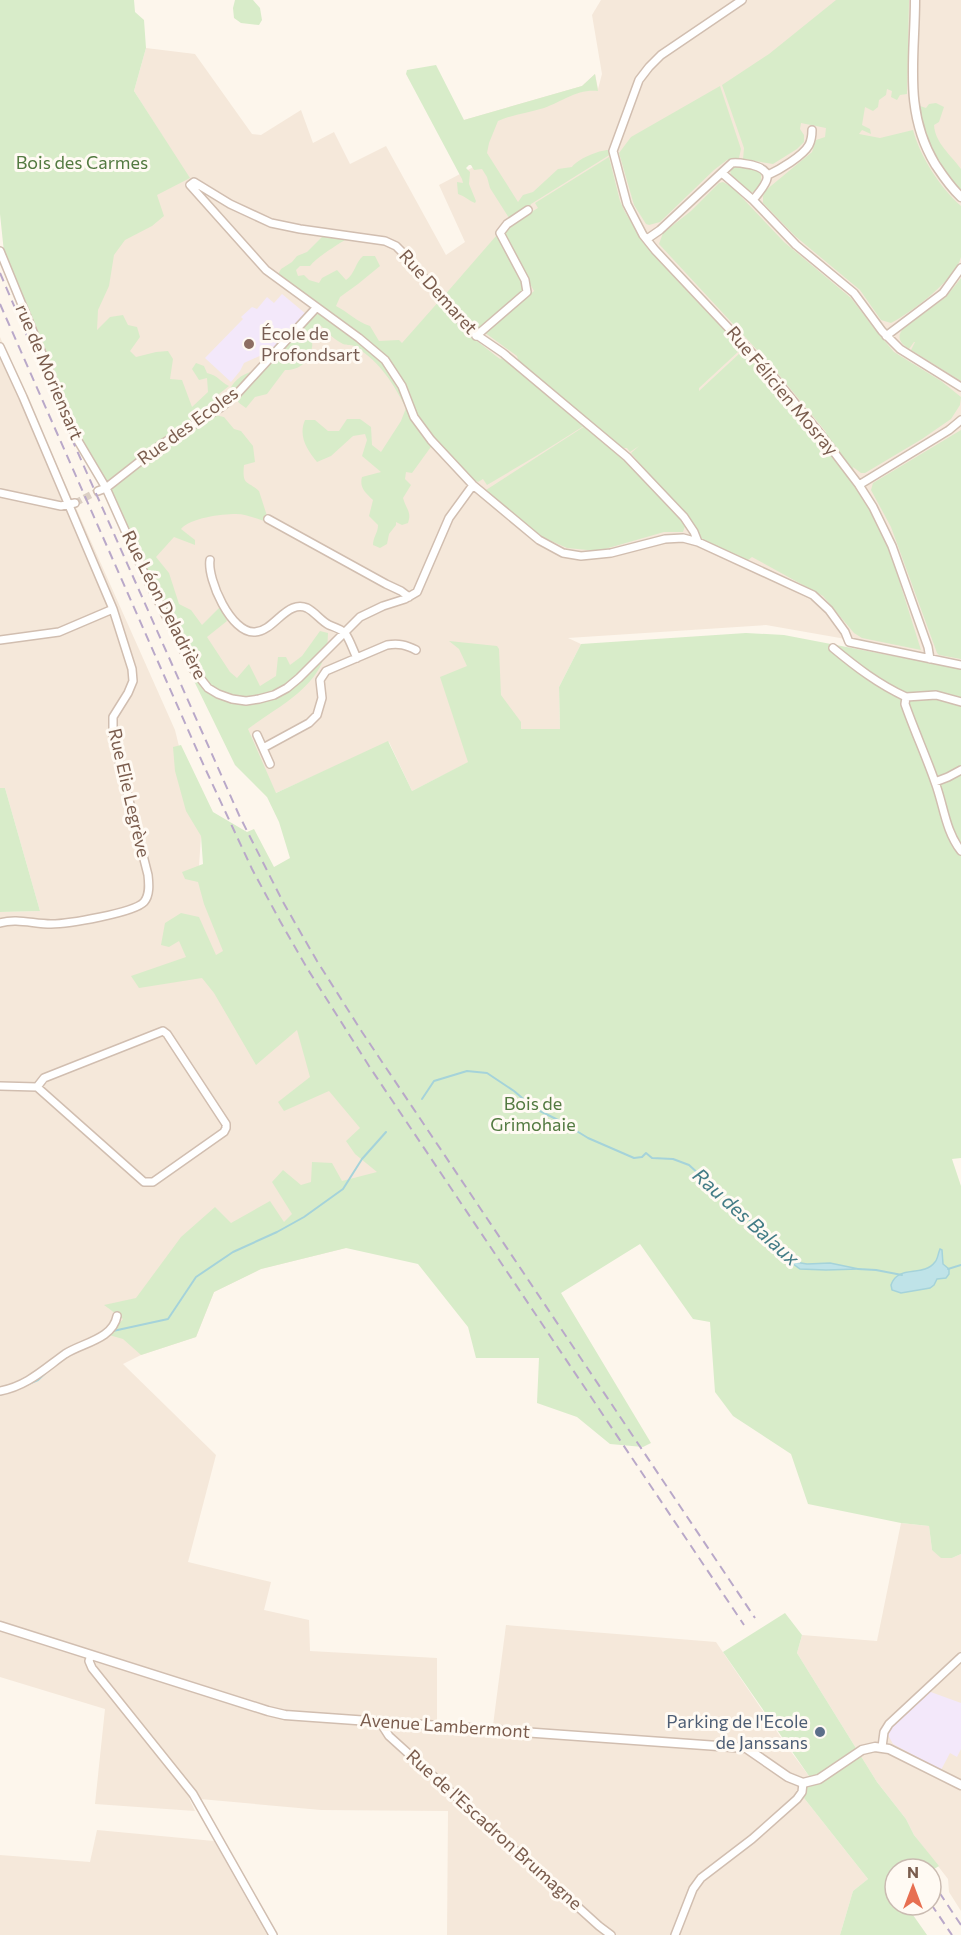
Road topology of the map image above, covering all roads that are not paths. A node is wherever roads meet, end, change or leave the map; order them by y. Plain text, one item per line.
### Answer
1 (742, 0) edge
2 (915, 0) edge
3 (812, 130) dead end
4 (722, 173) junction
5 (768, 175) junction
6 (961, 197) edge
7 (753, 200) junction
8 (528, 210) dead end
9 (647, 239) junction
10 (0, 251) edge
11 (961, 268) edge
12 (316, 308) junction
13 (476, 336) junction
14 (886, 336) junction
15 (0, 347) edge
16 (961, 387) edge
17 (961, 420) edge
18 (472, 485) junction
19 (859, 485) junction
20 (106, 488) junction
21 (98, 491) tunnel mouth
22 (0, 493) edge
23 (72, 504) junction
24 (268, 519) dead end
25 (691, 528) junction
26 (687, 539) junction
27 (698, 542) junction
28 (210, 560) dead end
29 (409, 597) junction
30 (113, 609) junction
31 (344, 632) junction
32 (0, 640) edge
33 (833, 648) dead end
34 (416, 650) dead end
35 (357, 658) junction
36 (930, 659) junction
37 (961, 666) edge
38 (906, 697) junction
39 (961, 702) edge
40 (257, 735) dead end
41 (263, 748) junction
42 (270, 764) dead end
43 (961, 770) edge
44 (935, 782) junction
45 (961, 851) edge
46 (0, 923) edge
47 (0, 1086) edge
48 (37, 1087) junction
49 (117, 1316) dead end
50 (0, 1391) edge
51 (0, 1626) edge
52 (91, 1655) junction
53 (961, 1657) edge
54 (380, 1722) junction
55 (882, 1747) junction
56 (803, 1783) junction
57 (961, 1785) edge
58 (273, 1935) edge
59 (611, 1935) edge
60 (675, 1935) edge

1 - 9 street, Rue Félicien Mosray
2 - 6 street
3 - 5 street
4 - 5 street
4 - 7 street
4 - 9 street
5 - 7 street
7 - 14 street
8 - 13 street
9 - 19 street, Rue Félicien Mosray
10 - 20 street, rue de Moriensart
11 - 14 street
12 - 13 street, Rue Demaret
12 - 18 street
12 - 20 street, Rue des Ecoles
13 - 25 street, Rue Demaret
14 - 16 street
15 - 23 street, Rue Elie Legrève
17 - 19 street
18 - 26 street
18 - 29 street
19 - 36 street, Rue Félicien Mosray
20 - 21 street
20 - 31 street, Rue Léon Deladrière
22 - 23 street
23 - 30 street, Rue Elie Legrève
24 - 29 street
25 - 26 street
25 - 27 street, Rue Demaret
26 - 27 street
27 - 36 street
28 - 31 street
29 - 31 street, Rue Léon Deladrière
30 - 32 street
30 - 46 street, Rue Elie Legrève
31 - 35 street
33 - 38 street
34 - 35 street
35 - 41 street
36 - 37 street
38 - 39 street
38 - 44 street
40 - 41 street
41 - 42 street
43 - 44 street
44 - 45 street
47 - 48 street
48 - 48 street
49 - 50 street
51 - 52 street, Avenue Lambermont
52 - 54 street, Avenue Lambermont
52 - 58 street
53 - 55 street
54 - 56 street, Avenue Lambermont
54 - 59 street, Rue de l'Escadron Brumagne
55 - 56 street
55 - 57 street
56 - 60 street

